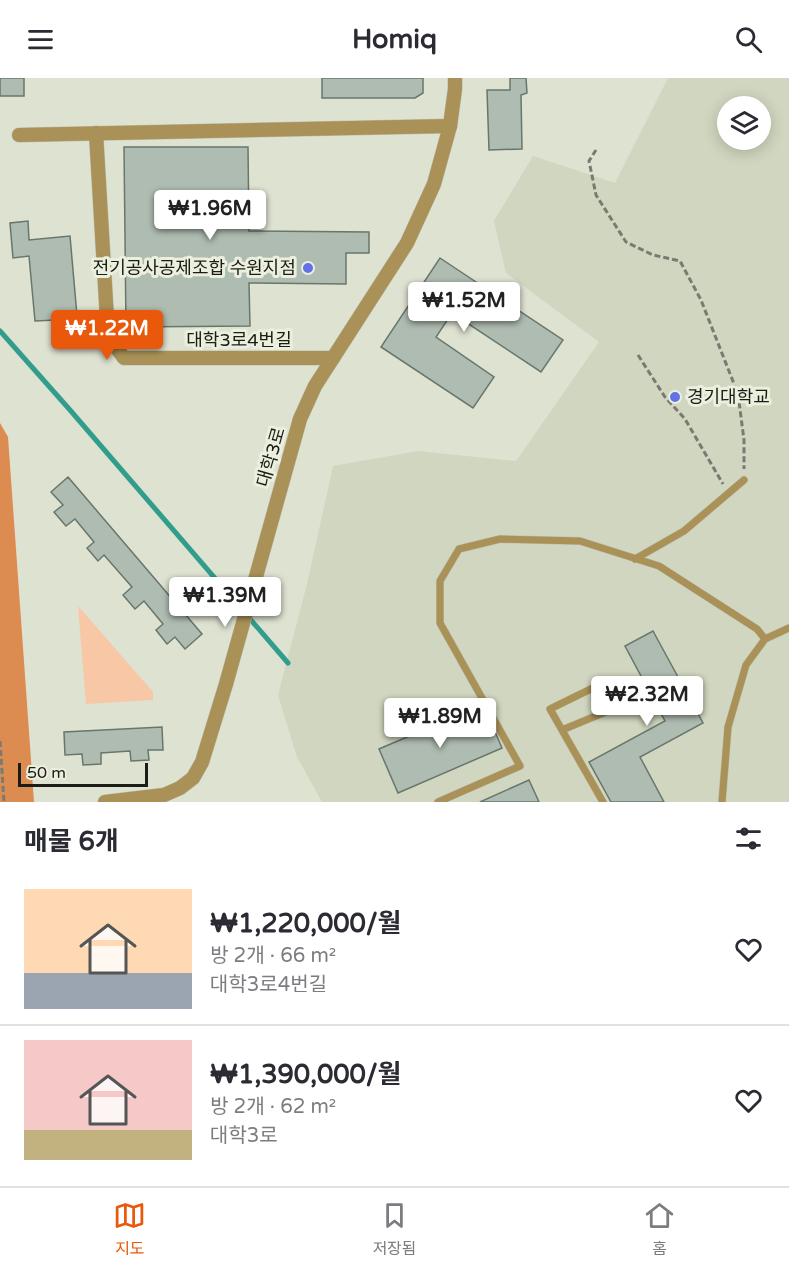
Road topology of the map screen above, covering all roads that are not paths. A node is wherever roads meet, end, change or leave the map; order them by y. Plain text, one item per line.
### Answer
1 (455, 78) edge
2 (450, 126) junction
3 (96, 134) junction
4 (19, 135) dead end
5 (333, 358) junction
6 (744, 480) road end
7 (635, 559) junction
8 (789, 628) edge
9 (765, 639) junction
10 (562, 730) junction
11 (105, 802) edge
12 (438, 802) edge
13 (603, 802) edge
14 (722, 802) edge

1 - 2 street, 대학3로
2 - 3 street
2 - 5 street, 대학3로
3 - 4 street
3 - 5 street, 대학3로4번길
5 - 11 street, 대학3로
6 - 7 lane
7 - 9 lane
7 - 12 lane
8 - 9 lane
9 - 14 lane
10 - 10 lane
10 - 13 lane

